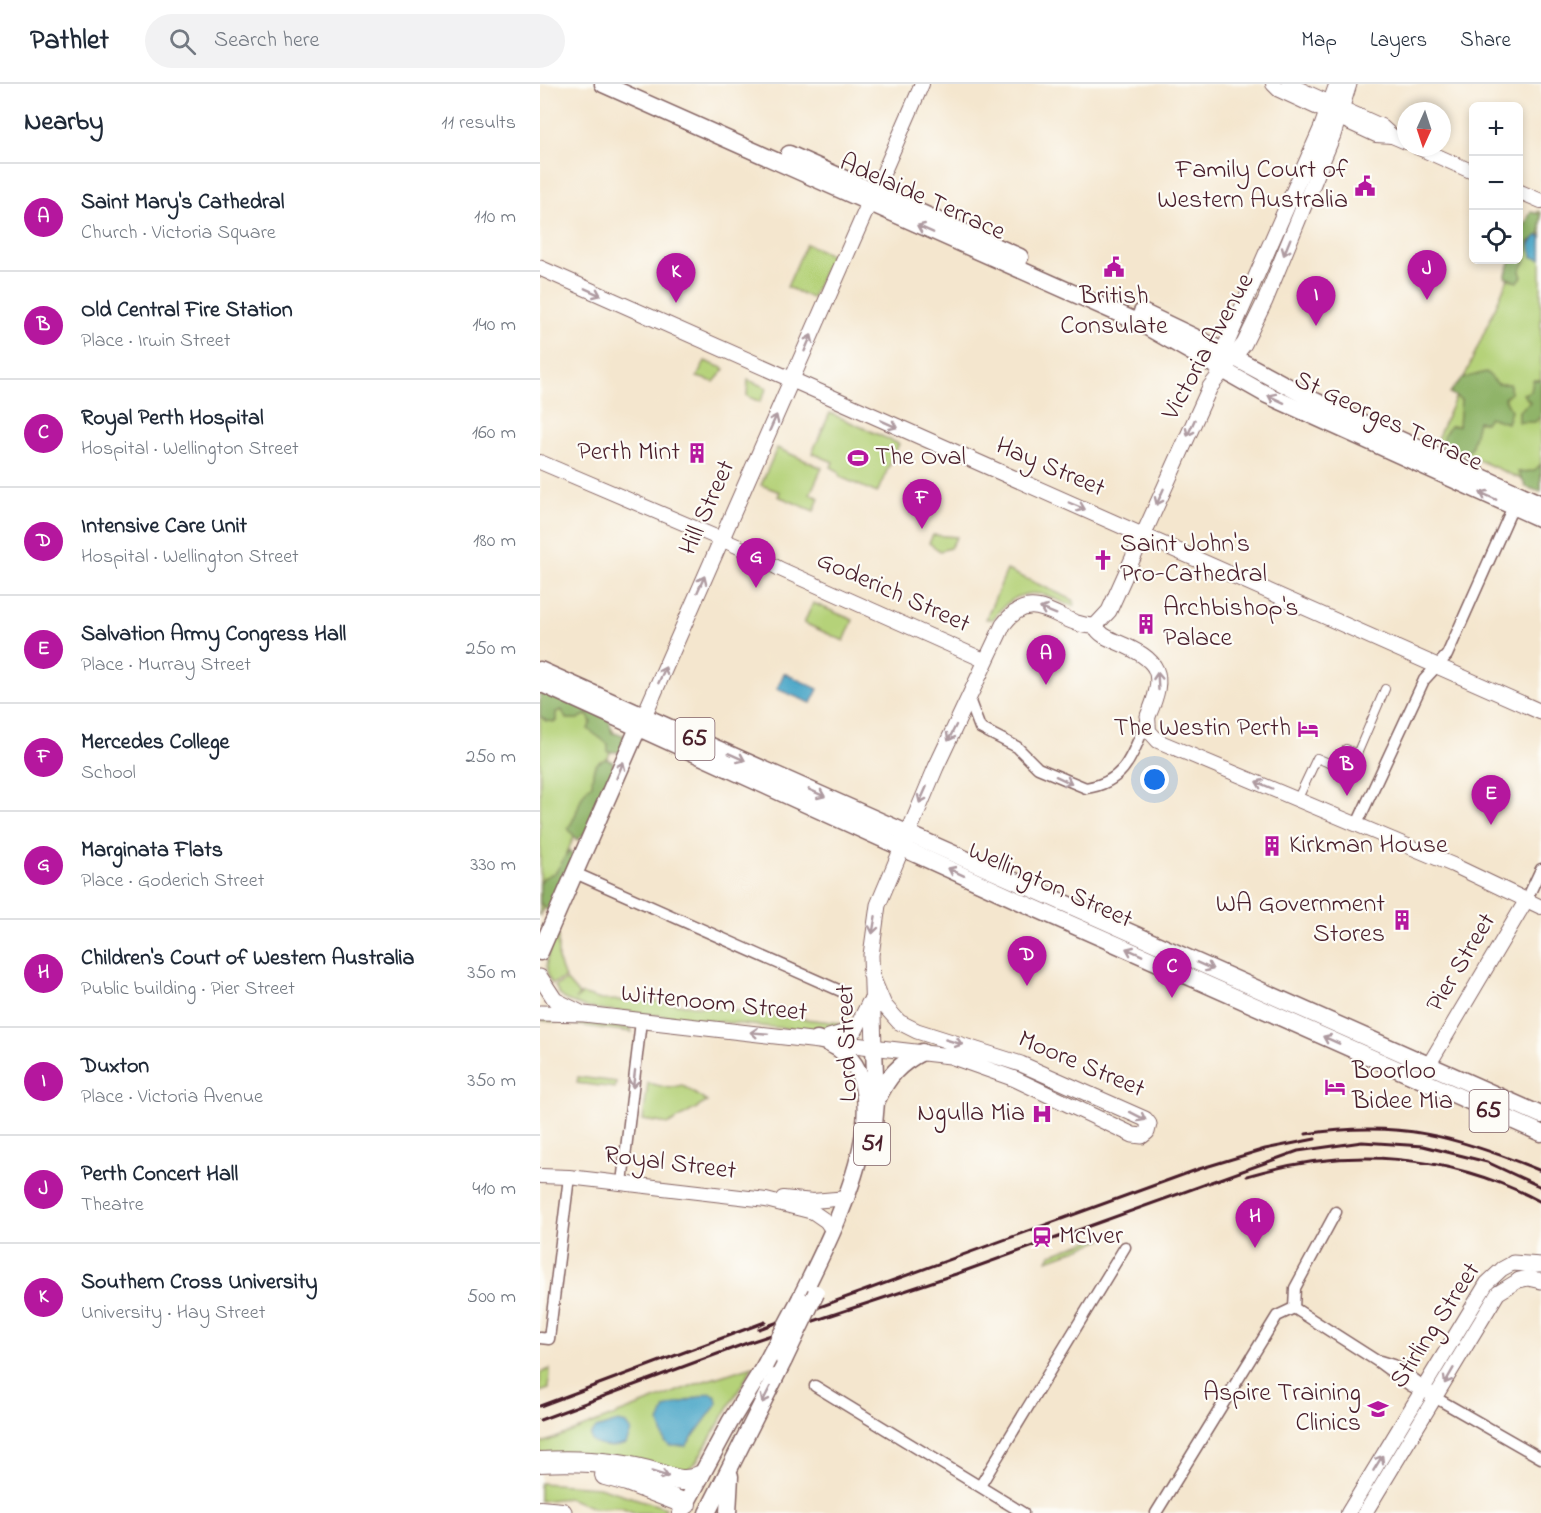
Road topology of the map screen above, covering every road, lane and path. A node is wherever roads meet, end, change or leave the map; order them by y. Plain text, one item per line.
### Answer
1 (603, 84) edge
2 (630, 84) edge
3 (922, 84) edge
4 (1273, 84) edge
5 (1288, 84) edge
6 (1337, 84) edge
7 (1349, 84) edge
8 (1334, 110) junction
9 (1397, 138) edge
10 (1438, 156) edge
11 (1469, 169) edge
12 (1523, 193) edge
13 (871, 198) junction
14 (1541, 201) edge
15 (540, 268) edge
16 (1224, 361) junction
17 (792, 381) junction
18 (540, 462) edge
19 (1516, 500) junction
20 (1541, 504) edge
21 (1541, 519) edge
22 (1143, 534) junction
23 (720, 543) junction
24 (1095, 626) junction
25 (986, 661) junction
26 (1437, 667) junction
27 (540, 670) edge
28 (540, 683) edge
29 (1385, 689) dead end
30 (969, 699) junction
31 (1541, 712) edge
32 (1148, 716) junction
33 (641, 722) junction
34 (1300, 794) dead end
35 (1357, 824) junction
36 (904, 840) junction
37 (1541, 869) edge
38 (575, 873) junction
39 (1527, 899) junction
40 (1541, 907) edge
41 (540, 952) edge
42 (870, 972) junction
43 (540, 977) edge
44 (843, 992) dead end
45 (871, 998) junction
46 (540, 1013) edge
47 (584, 1014) junction
48 (641, 1021) junction
49 (817, 1039) junction
50 (874, 1047) junction
51 (922, 1052) junction
52 (1424, 1074) junction
53 (876, 1102) junction
54 (1541, 1115) edge
55 (1541, 1133) edge
56 (540, 1170) edge
57 (540, 1176) edge
58 (568, 1177) junction
59 (622, 1182) junction
60 (847, 1198) junction
61 (766, 1200) junction
62 (1336, 1212) dead end
63 (833, 1231) junction
64 (1125, 1247) dead end
65 (1514, 1263) joint
66 (1541, 1265) edge
67 (1519, 1280) joint
68 (1541, 1281) edge
69 (808, 1296) junction
70 (1293, 1308) junction
71 (1474, 1334) junction
72 (544, 1338) edge
73 (1444, 1354) junction
74 (815, 1386) dead end
75 (1423, 1389) junction
76 (1436, 1398) junction
77 (1541, 1458) edge
78 (540, 1462) edge
79 (731, 1466) junction
80 (540, 1468) edge
81 (699, 1476) junction
82 (980, 1486) junction
83 (686, 1510) edge
84 (540, 1512) edge
85 (562, 1513) edge
86 (707, 1513) edge
87 (728, 1513) edge
88 (1023, 1513) edge
89 (1156, 1513) edge
90 (1348, 1513) edge
91 (1365, 1513) edge

1 - 13 main road, Adelaide Terrace
2 - 13 main road, Adelaide Terrace
3 - 13 street, Hill Street
4 - 8 street
5 - 8 street
6 - 8 main road, Victoria Avenue
7 - 8 main road, Victoria Avenue
8 - 9 street
8 - 16 main road, Victoria Avenue
10 - 11 street
12 - 14 street
13 - 16 main road, Adelaide Terrace
17 -> 13 main road, Hill Street
15 -> 17 main road, Hay Street
16 - 19 main road, St Georges Terrace
16 -> 22 main road, Victoria Avenue
17 -> 22 main road, Hay Street
23 -> 17 main road, Hill Street
18 - 23 street, Goderich Street
19 - 20 main road, St Georges Terrace
19 - 21 main road, St Georges Terrace
19 - 26 street
22 - 24 main road, Victoria Avenue
22 - 26 main road, Hay Street
23 - 25 street, Goderich Street
33 -> 23 main road, Hill Street
24 -> 25 main road
32 -> 24 main road
25 - 30 main road
26 - 31 main road, Hay Street
26 - 35 street
27 - 33 main road, Wellington Street / 65
28 - 33 main road, Wellington Street / 65
29 - 34 street
30 -> 32 street
30 -> 36 main road, Lord Street
35 -> 32 street
33 - 36 main road, Wellington Street / 65
38 -> 33 main road, Hill Street
35 - 39 street
36 -> 42 main road, Lord Street
36 - 52 main road, Wellington Street / 65
37 - 39 street, Pier Street
38 - 41 main road, Hill Street
38 - 44 street
39 - 40 street
39 - 52 street, Pier Street
42 - 45 main road, Lord Street
42 -> 51 main road, Moore Street
43 - 47 main road, Wittenoom Street / 51
45 - 49 main road
45 - 50 main road, Lord Street
46 - 47 main road, Wittenoom Street
47 - 48 main road, Wittenoom Street / 51
49 -> 48 main road, Wittenoom Street / 51
48 -> 59 street
49 - 50 main road, Wittenoom Street / 51
49 - 60 main road, Lord Street / 51
50 - 51 main road, Moore Street
50 - 53 main road, Lord Street / 51
51 - 53 main road
52 - 54 main road, Wellington Street / 65
52 - 55 main road, Wellington Street / 65
53 - 69 main road, Lord Street / 51
56 - 58 street, Royal Street
57 - 58 street, Royal Street
58 - 59 street, Royal Street
58 - 72 street
59 - 61 street, Royal Street
60 - 61 street, Royal Street
60 - 63 main road, Lord Street / 51
61 - 63 street, Royal Street
62 - 70 street
63 - 69 main road, Lord Street / 51
64 - 82 street
65 - 66 main road
65 - 73 street, Stirling Street
67 - 68 main road
67 - 71 street, Stirling Street
69 -> 79 main road, Lord Street / 51, bridge
69 - 81 main road, Lord Street / 51, bridge
70 - 75 street
70 - 89 street
71 - 73 street
71 -> 76 street, Stirling Street
73 - 75 street, Stirling Street
74 - 82 street
75 - 76 street
90 -> 75 street, Stirling Street
76 - 77 street
76 - 91 street, Stirling Street
78 -> 81 highway
79 - 86 main road, Lord Street / 51
79 - 87 main road
80 - 83 highway
81 - 83 main road, Lord Street / 51
82 - 88 street
83 - 86 main road
84 - 85 highway

